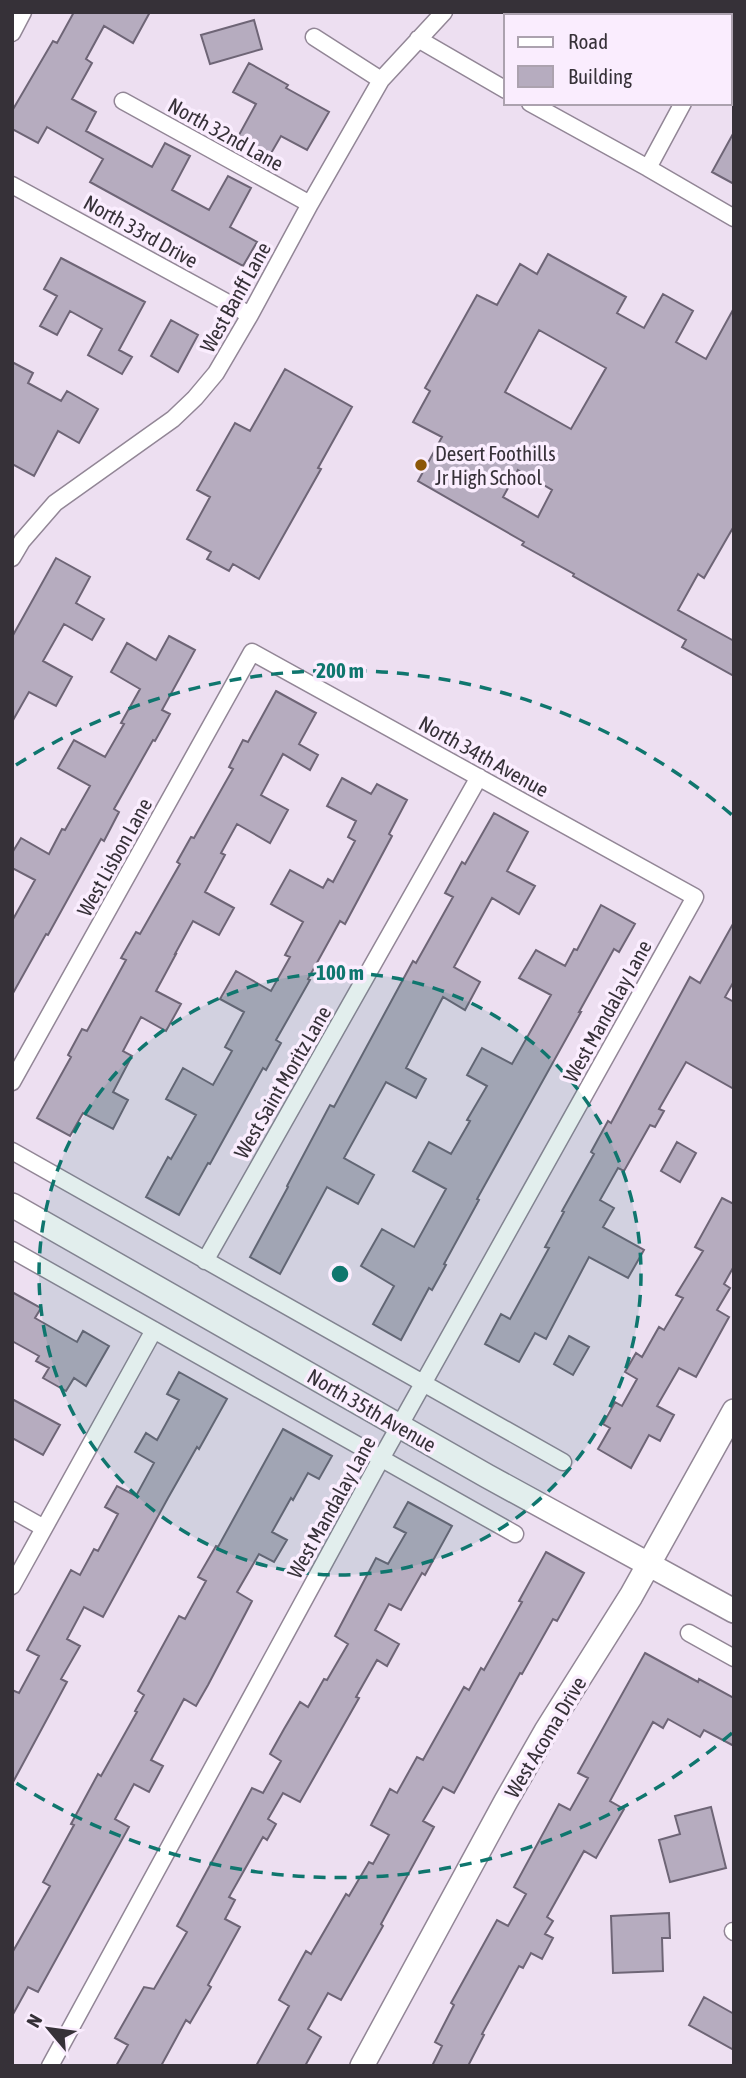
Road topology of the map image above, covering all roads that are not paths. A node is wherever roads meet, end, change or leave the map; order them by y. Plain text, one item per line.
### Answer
1 (23, 12) edge
2 (444, 12) edge
3 (12, 33) edge
4 (314, 37) dead end
5 (418, 39) junction
6 (381, 80) junction
7 (504, 89) edge
8 (123, 101) dead end
9 (534, 105) edge
10 (682, 105) edge
11 (648, 168) junction
12 (12, 185) edge
13 (310, 204) junction
14 (734, 218) edge
15 (250, 315) junction
16 (12, 558) edge
17 (252, 652) joint
18 (479, 777) junction
19 (695, 897) joint
20 (12, 1083) edge
21 (12, 1151) edge
22 (12, 1205) edge
23 (12, 1250) edge
24 (205, 1261) junction
25 (154, 1330) junction
26 (423, 1383) junction
27 (734, 1411) edge
28 (400, 1425) junction
29 (382, 1457) junction
30 (563, 1462) dead end
31 (12, 1510) edge
32 (44, 1528) junction
33 (515, 1534) dead end
34 (649, 1564) junction
35 (12, 1587) edge
36 (734, 1611) edge
37 (689, 1633) dead end
38 (734, 1658) edge
39 (50, 2066) edge
40 (362, 2066) edge

1 - 3 street
2 - 5 street, West Banff Lane
4 - 6 street
5 - 6 street, West Banff Lane
5 - 7 street
6 - 13 street, West Banff Lane
8 - 13 street, North 32nd Lane
9 - 11 street
10 - 11 street
11 - 14 street
12 - 15 street, North 33rd Drive
13 - 15 street, West Banff Lane
15 - 16 street, West Banff Lane
17 - 18 street, North 34th Avenue
17 - 20 street, West Lisbon Lane
18 - 19 street, North 34th Avenue
18 - 24 street, West Saint Moritz Lane
19 - 26 street, West Mandalay Lane
21 - 24 street
22 - 28 main road, North 35th Avenue
23 - 25 street, North 35th Avenue
24 - 26 street
25 - 29 street, North 35th Avenue
25 - 32 street
26 - 28 street, West Mandalay Lane
26 - 30 street
27 - 34 main road, West Acoma Drive
28 - 29 street, West Mandalay Lane
28 - 34 main road, North 35th Avenue
29 - 33 street, North 35th Avenue
29 - 39 street, West Mandalay Lane
31 - 32 street
32 - 35 street
34 - 36 main road, North 35th Avenue
34 - 40 main road, West Acoma Drive
37 - 38 street

